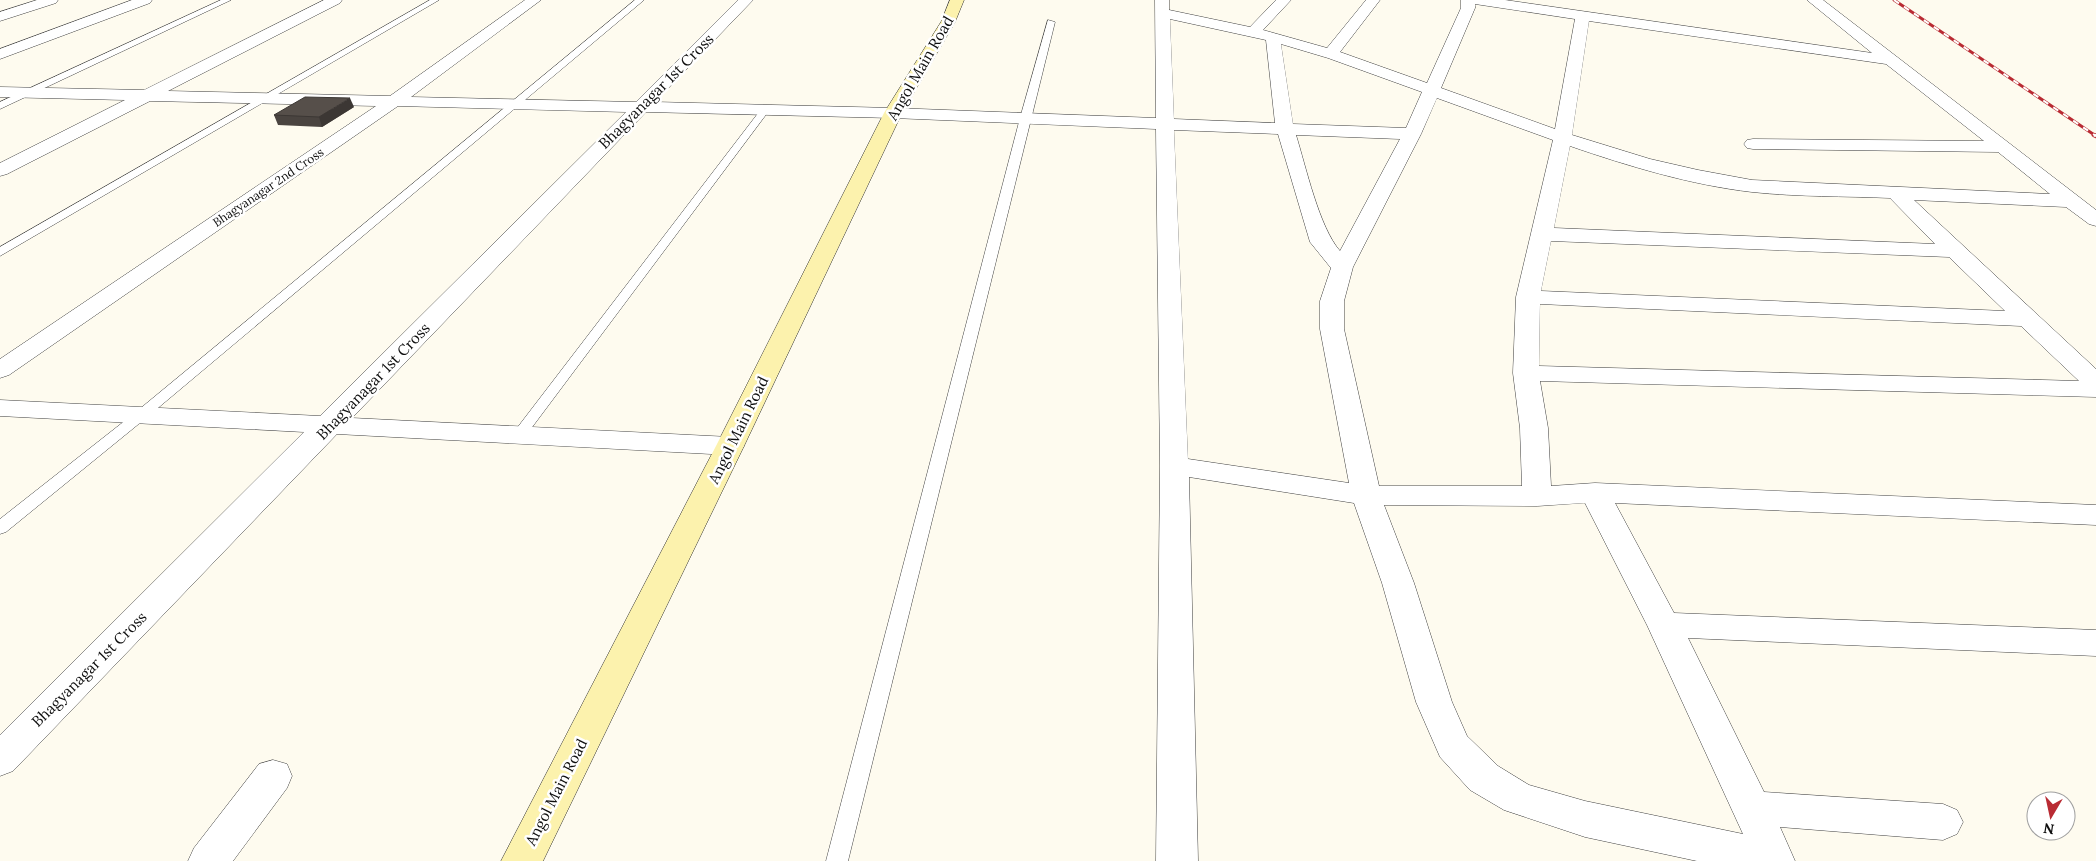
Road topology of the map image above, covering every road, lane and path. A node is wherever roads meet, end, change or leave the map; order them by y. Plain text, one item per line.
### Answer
1 (51, 0) edge
2 (145, 0) edge
3 (228, 0) edge
4 (335, 0) edge
5 (435, 0) edge
6 (534, 0) edge
7 (640, 0) edge
8 (746, 0) edge
9 (957, 0) edge
10 (1284, 0) edge
11 (1373, 0) edge
12 (1468, 0) edge
13 (1476, 0) edge
14 (1814, 0) edge
15 (1162, 6) edge
16 (1583, 16) junction
17 (0, 17) edge
18 (1051, 22) dead end
19 (1254, 32) junction
20 (1273, 38) junction
21 (0, 54) edge
22 (1330, 54) junction
23 (1891, 60) junction
24 (1430, 90) junction
25 (0, 92) edge
26 (29, 93) junction
27 (146, 96) junction
28 (267, 99) junction
29 (393, 102) junction
30 (514, 104) junction
31 (0, 106) edge
32 (639, 107) junction
33 (766, 110) junction
34 (893, 113) junction
35 (1025, 118) junction
36 (1166, 123) junction
37 (1285, 128) junction
38 (1412, 134) junction
39 (1563, 137) junction
40 (1753, 144) dead end
41 (2002, 147) junction
42 (0, 170) edge
43 (1897, 194) junction
44 (2072, 201) junction
45 (2096, 220) edge
46 (1542, 234) junction
47 (1955, 251) junction
48 (0, 252) edge
49 (1342, 268) junction
50 (1528, 297) junction
51 (2027, 319) junction
52 (0, 370) edge
53 (1526, 373) junction
54 (2096, 383) edge
55 (2096, 389) edge
56 (0, 408) edge
57 (141, 415) junction
58 (330, 425) junction
59 (519, 435) junction
60 (730, 446) junction
61 (1174, 466) junction
62 (1595, 493) junction
63 (1366, 495) junction
64 (1537, 496) junction
65 (2096, 515) edge
66 (0, 528) edge
67 (1664, 625) junction
68 (2096, 643) edge
69 (0, 760) edge
70 (273, 776) dead end
71 (1752, 808) junction
72 (1943, 822) dead end
73 (1773, 860) edge
74 (209, 861) edge
75 (522, 861) edge
76 (837, 861) edge
77 (1177, 861) edge

1 - 17 street
2 - 21 street
3 - 26 lane
4 - 27 street
5 - 28 lane
6 - 29 street, Bhagyanagar 2nd Cross
7 - 30 lane
8 - 32 street, Bhagyanagar 1st Cross
9 - 34 street, Angol Main Road
10 - 19 street
11 - 22 street
12 - 24 street
13 - 16 street
14 - 23 street
15 - 19 street
15 - 36 street
16 - 23 street
16 - 39 street
18 - 35 lane
19 - 20 street
20 - 22 street
20 - 37 street
22 - 24 street
23 - 41 street
24 - 38 street
24 - 39 street
25 - 26 street
26 - 27 street
26 - 31 lane
27 - 28 street
27 - 42 street
28 - 29 street
28 - 48 lane
29 - 30 street
29 - 52 street, Bhagyanagar 2nd Cross
30 - 32 street
30 - 57 lane
32 - 33 street
32 - 58 street, Bhagyanagar 1st Cross
33 - 34 street
33 - 59 lane
34 - 35 street
34 - 60 street, Angol Main Road
35 - 36 street
35 - 76 lane
36 - 37 street
36 - 61 street
37 - 38 street
37 - 49 street
38 - 49 street
39 - 43 street
39 - 46 street
40 - 41 street
41 - 44 street
43 - 44 street
43 - 47 street
44 - 45 street
46 - 47 street
46 - 50 street
47 - 51 street
49 - 63 street
50 - 51 street
50 - 53 street
51 - 54 street
53 - 55 street
53 - 64 street
56 - 57 street
57 - 58 street
57 - 66 lane
58 - 59 street
58 - 69 street, Bhagyanagar 1st Cross
59 - 60 street
60 - 75 street, Angol Main Road
61 - 63 street
61 - 77 street
62 - 64 street
62 - 65 street
62 - 67 street
63 - 64 street
63 - 73 street
67 - 68 street
67 - 71 street
70 - 74 street
71 - 72 street
71 - 73 street

